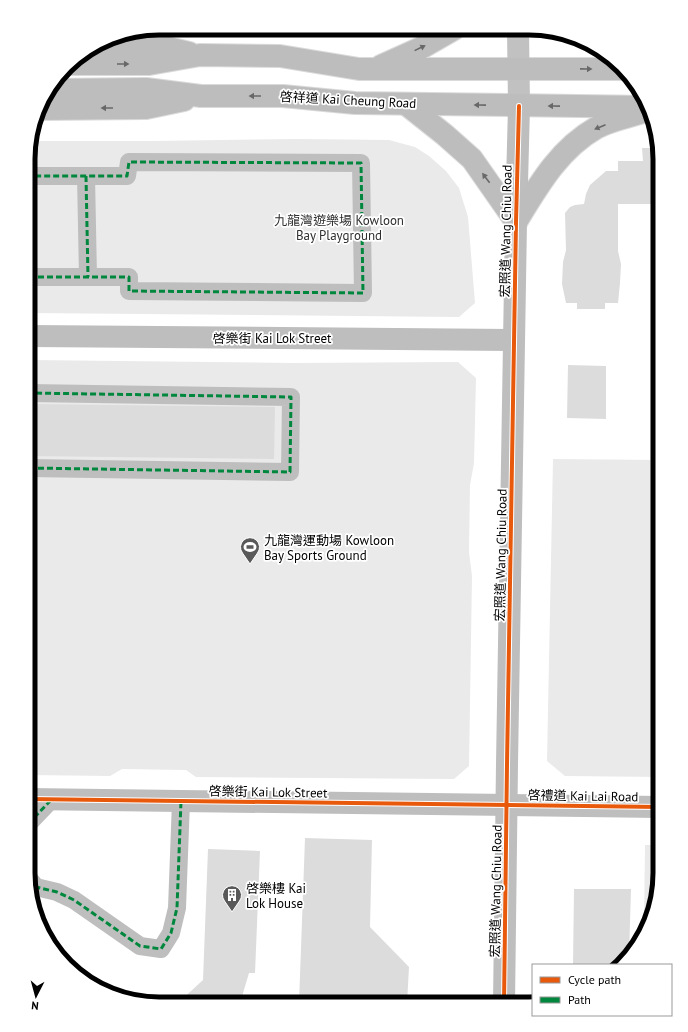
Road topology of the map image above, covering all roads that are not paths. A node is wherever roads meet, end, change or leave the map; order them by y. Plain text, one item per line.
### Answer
1 (444, 35) edge
2 (518, 35) edge
3 (115, 43) edge
4 (200, 55) junction
5 (80, 64) edge
6 (373, 69) junction
7 (519, 69) junction
8 (615, 69) edge
9 (56, 90) edge
10 (200, 96) junction
11 (406, 104) junction
12 (519, 106) junction
13 (642, 108) edge
14 (45, 109) edge
15 (643, 110) edge
16 (35, 176) edge
17 (86, 176) junction
18 (516, 222) junction
19 (35, 277) edge
20 (88, 277) junction
21 (35, 336) edge
22 (514, 340) junction
23 (35, 393) edge
24 (35, 468) edge
25 (35, 799) edge
26 (50, 800) junction
27 (181, 801) junction
28 (507, 805) junction
29 (653, 807) edge
30 (35, 816) edge
31 (36, 887) edge
32 (504, 997) edge

6 -> 1 main road
2 - 7 main road, 宏照道 Wang Chiu Road
3 - 4 main road
5 -> 4 main road
4 - 6 main road
6 - 7 main road
7 -> 8 main road
7 - 12 main road, 宏照道 Wang Chiu Road
9 - 10 main road, 啓祥道 Kai Cheung Road
11 -> 10 main road, 啓祥道 Kai Cheung Road
10 -> 14 main road
12 -> 11 main road, 啓祥道 Kai Cheung Road
18 -> 11 main road
13 -> 12 main road, 啓祥道 Kai Cheung Road
12 - 18 street, 宏照道 Wang Chiu Road
15 -> 18 main road
16 - 17 street
17 - 20 street
17 - 20 street
18 - 22 street, 宏照道 Wang Chiu Road
19 - 20 street
21 - 22 street, 啓樂街 Kai Lok Street
22 - 28 street, 宏照道 Wang Chiu Road
23 - 24 street
25 - 26 street, 啓樂街 Kai Lok Street
26 - 27 street, 啓樂街 Kai Lok Street
26 - 30 street
27 - 28 street, 啓樂街 Kai Lok Street
27 - 31 street
28 - 29 street, 啓禮道 Kai Lai Road
28 - 32 street, 宏照道 Wang Chiu Road

